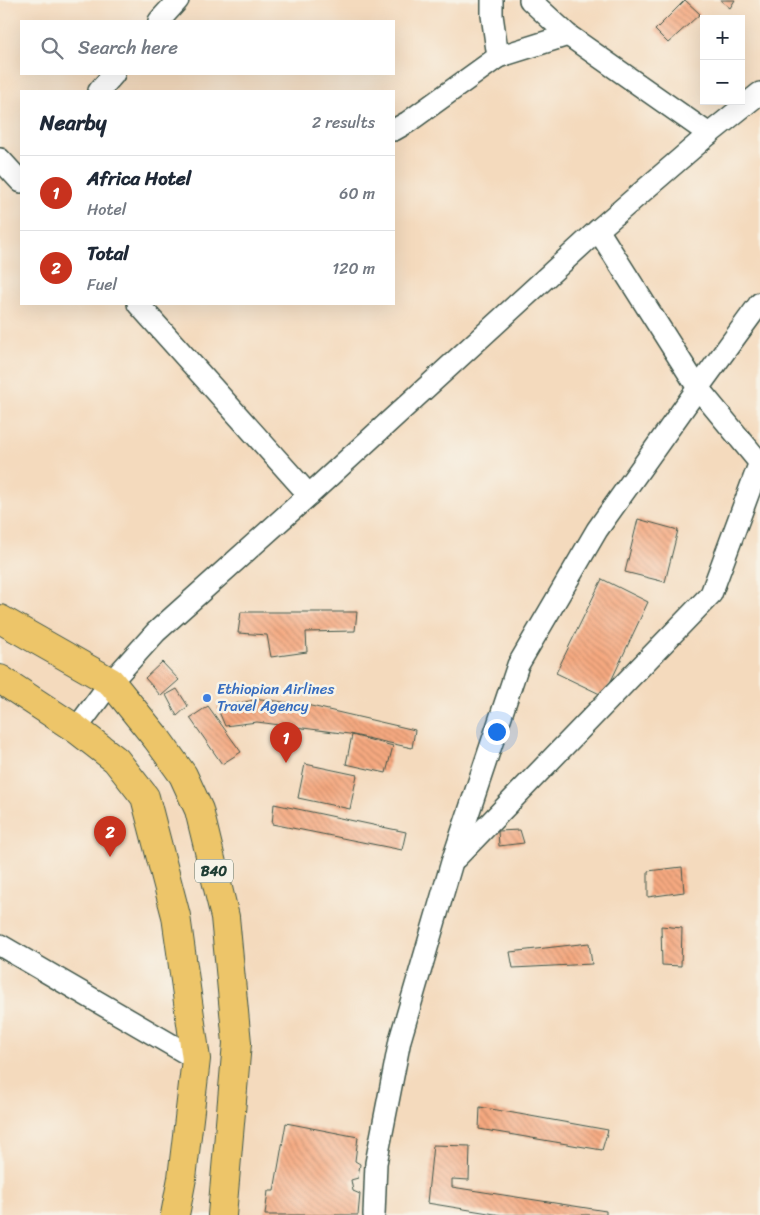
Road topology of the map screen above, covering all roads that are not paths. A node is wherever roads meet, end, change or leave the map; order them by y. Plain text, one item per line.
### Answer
1 (178, 0) edge
2 (492, 0) edge
3 (530, 0) edge
4 (160, 20) edge
5 (568, 35) junction
6 (498, 57) junction
7 (113, 75) edge
8 (100, 90) edge
9 (760, 93) edge
10 (395, 129) edge
11 (709, 134) junction
12 (0, 159) edge
13 (20, 181) edge
14 (598, 230) junction
15 (760, 303) edge
16 (139, 305) edge
17 (698, 388) junction
18 (760, 463) edge
19 (309, 495) junction
20 (0, 619) edge
21 (0, 679) edge
22 (111, 682) junction
23 (76, 729) junction
24 (452, 862) junction
25 (0, 945) edge
26 (196, 1059) junction
27 (175, 1215) edge
28 (222, 1215) edge
29 (374, 1215) edge

1 - 4 street
2 - 6 street
3 - 5 street
5 - 6 street
5 - 11 street
6 - 10 street
7 - 8 street
9 - 11 street
11 - 14 street
12 - 13 street
14 - 17 street
14 - 19 street
15 - 17 street
16 - 19 street
17 - 18 street
17 - 24 street
18 - 24 street
19 - 22 street
20 - 22 highway, B40
21 - 23 highway
22 - 23 street
22 - 28 highway, B40
23 - 26 highway
24 - 29 street
25 - 26 street
26 - 27 highway

